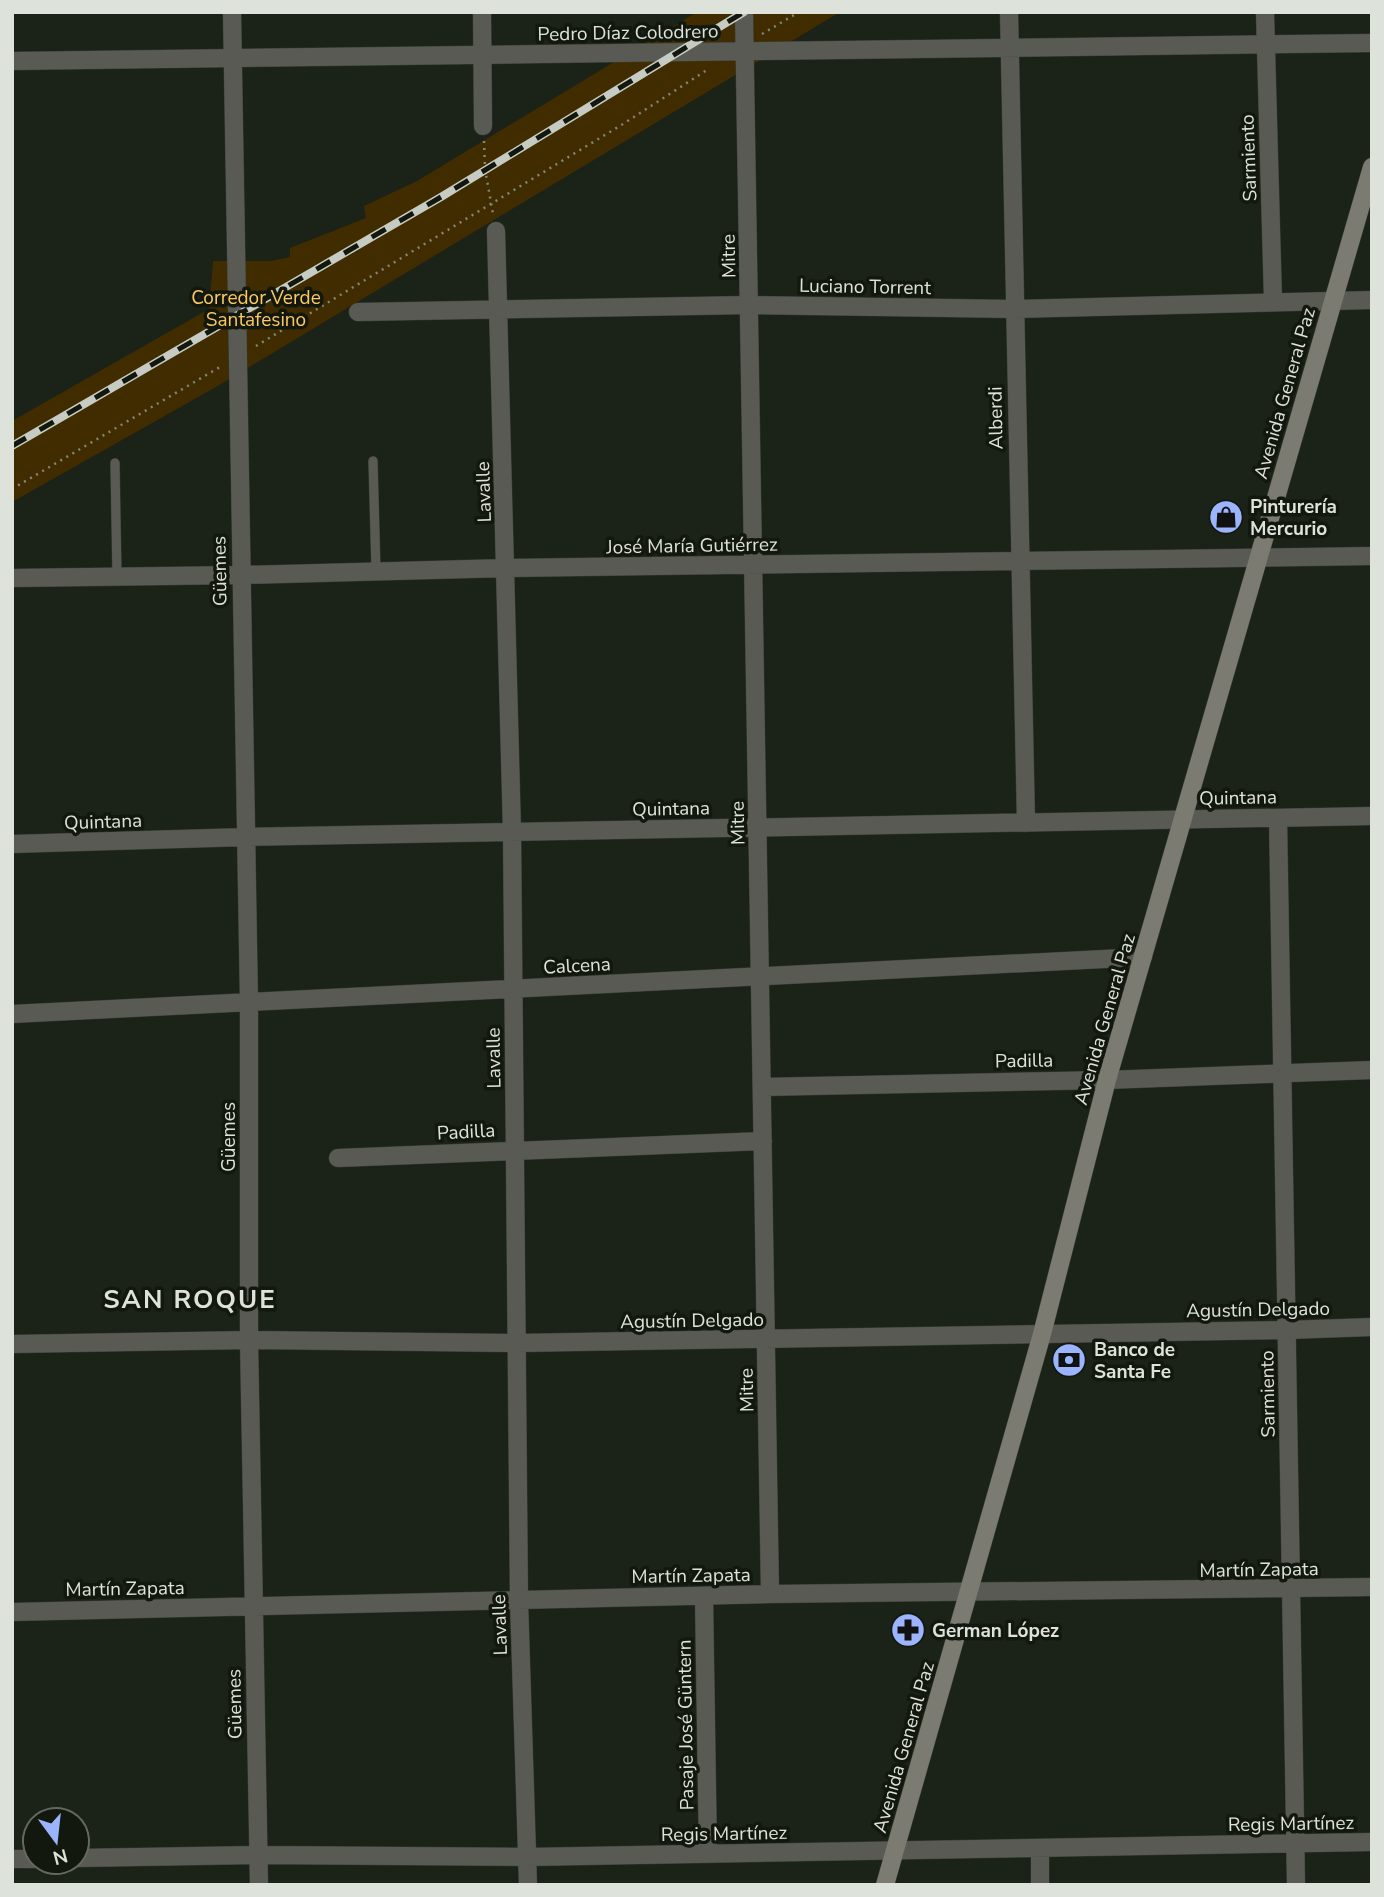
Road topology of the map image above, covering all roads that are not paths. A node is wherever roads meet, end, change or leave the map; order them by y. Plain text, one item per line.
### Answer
1 (232, 12) edge
2 (482, 12) edge
3 (744, 12) edge
4 (1009, 12) edge
5 (1265, 12) edge
6 (1372, 43) edge
7 (1265, 44) junction
8 (1010, 47) junction
9 (745, 48) junction
10 (482, 57) junction
11 (233, 60) junction
12 (12, 61) edge
13 (483, 126) road end
14 (1372, 167) edge
15 (496, 231) road end
16 (1332, 300) junction
17 (1372, 300) edge
18 (1273, 302) junction
19 (749, 305) junction
20 (499, 309) junction
21 (1014, 309) junction
22 (358, 312) dead end
23 (373, 461) dead end
24 (116, 463) dead end
25 (1372, 556) edge
26 (1259, 557) junction
27 (1019, 563) junction
28 (754, 565) junction
29 (507, 568) junction
30 (376, 571) junction
31 (241, 575) junction
32 (117, 577) junction
33 (12, 578) edge
34 (1372, 816) edge
35 (1278, 818) junction
36 (1181, 819) junction
37 (1026, 823) junction
38 (758, 828) junction
39 (512, 832) junction
40 (246, 837) junction
41 (12, 844) edge
42 (1143, 957) junction
43 (760, 975) junction
44 (513, 989) junction
45 (250, 1003) junction
46 (12, 1014) edge
47 (1372, 1070) edge
48 (1283, 1072) junction
49 (1107, 1080) junction
50 (762, 1087) junction
51 (763, 1141) junction
52 (517, 1150) junction
53 (338, 1158) dead end
54 (1372, 1327) edge
55 (1287, 1331) junction
56 (1042, 1334) junction
57 (249, 1340) junction
58 (766, 1340) junction
59 (518, 1343) junction
60 (12, 1344) edge
61 (1372, 1587) edge
62 (1292, 1590) junction
63 (770, 1594) junction
64 (969, 1594) junction
65 (705, 1596) junction
66 (519, 1600) junction
67 (253, 1607) junction
68 (12, 1612) edge
69 (1372, 1843) edge
70 (1296, 1844) junction
71 (1040, 1849) junction
72 (895, 1850) junction
73 (708, 1854) junction
74 (258, 1855) junction
75 (527, 1857) junction
76 (91, 1858) edge
77 (259, 1885) edge
78 (528, 1885) edge
79 (886, 1885) edge
80 (1040, 1885) edge
81 (1296, 1885) edge

1 - 11 street, Güemes
2 - 10 street
3 - 9 street, Mitre
4 - 8 street, Alberdi
5 - 7 street, Sarmiento
6 - 7 street, Pedro Díaz Colodrero
7 - 8 street, Pedro Díaz Colodrero
7 - 18 street, Sarmiento
8 - 9 street, Pedro Díaz Colodrero
8 - 21 street, Alberdi
9 - 10 street, Pedro Díaz Colodrero
9 - 19 street, Mitre
10 - 11 street, Pedro Díaz Colodrero
10 - 13 street
11 - 12 street, Pedro Díaz Colodrero
11 - 31 street, Güemes
14 - 16 main road, Avenida General Paz
15 - 20 street, Lavalle
16 - 17 street, Luciano Torrent
16 - 18 street, Luciano Torrent
16 - 26 main road, Avenida General Paz
18 - 21 street, Luciano Torrent
19 - 20 street, Luciano Torrent
19 - 21 street, Luciano Torrent
19 - 28 street, Mitre
20 - 22 street, Luciano Torrent
20 - 29 street, Lavalle
21 - 27 street, Alberdi
23 - 30 lane
24 - 32 lane
25 - 26 street, José María Gutiérrez
26 - 27 street, José María Gutiérrez
26 - 36 main road, Avenida General Paz
27 - 28 street, José María Gutiérrez
27 - 37 street, Alberdi
28 - 29 street, José María Gutiérrez
28 - 38 street, Mitre
29 - 30 street, José María Gutiérrez
29 - 39 street, Lavalle
30 - 31 street, José María Gutiérrez
31 - 32 street, José María Gutiérrez
31 - 40 street, Güemes
32 - 33 street, José María Gutiérrez
34 - 35 street, Quintana
35 - 36 street, Quintana
35 - 48 street, Sarmiento
36 - 37 street, Quintana
36 - 42 main road, Avenida General Paz
37 - 38 street, Quintana
38 - 39 street, Quintana
38 - 43 street, Mitre
39 - 40 street, Quintana
39 - 44 street, Lavalle
40 - 41 street, Quintana
40 - 45 street, Güemes
42 - 43 street, Calcena
42 - 49 main road, Avenida General Paz
43 - 44 street, Calcena
43 - 50 street, Mitre
44 - 45 street, Calcena
44 - 52 street, Lavalle
45 - 46 street, Calcena
45 - 57 street, Güemes
47 - 48 street, Padilla
48 - 49 street, Padilla
48 - 55 street, Sarmiento
49 - 50 street, Padilla
49 - 56 main road, Avenida General Paz
50 - 51 street, Mitre
51 - 52 street, Padilla
51 - 58 street, Mitre
52 - 53 street, Padilla
52 - 59 street, Lavalle
54 - 55 street, Agustín Delgado
55 - 56 street, Agustín Delgado
55 - 62 street, Sarmiento
56 - 58 street, Agustín Delgado
56 - 64 main road, Avenida General Paz
57 - 59 street, Agustín Delgado
57 - 60 street, Agustín Delgado
57 - 67 street, Güemes
58 - 59 street, Agustín Delgado
58 - 63 street, Mitre
59 - 66 street, Lavalle
61 - 62 street, Martín Zapata
62 - 64 street, Martín Zapata
62 - 70 street, Sarmiento
63 - 64 street, Martín Zapata
63 - 65 street, Martín Zapata
64 - 72 main road, Avenida General Paz
65 - 66 street, Martín Zapata
65 - 73 street, Pasaje José Güntern
66 - 67 street, Martín Zapata
66 - 75 street, Lavalle
67 - 68 street, Martín Zapata
67 - 74 street, Güemes
69 - 70 street, Regis Martínez
70 - 71 street, Regis Martínez
70 - 81 street, Sarmiento
71 - 72 street, Regis Martínez
71 - 80 street
72 - 73 street, Regis Martínez
72 - 79 main road, Avenida General Paz
73 - 75 street, Regis Martínez
74 - 75 street, Regis Martínez
74 - 76 street, Regis Martínez
74 - 77 street, Güemes
75 - 78 street, Lavalle

